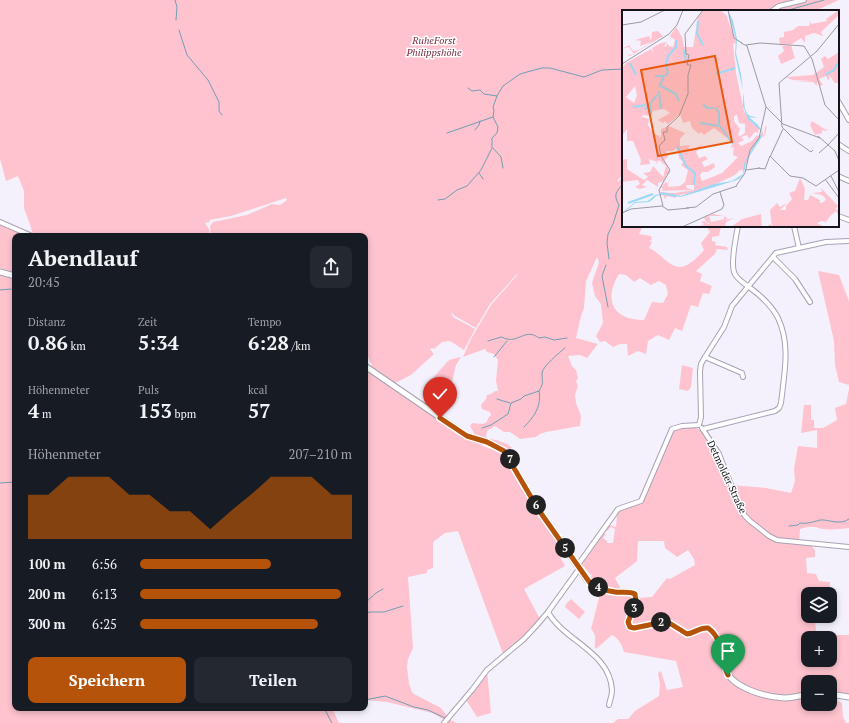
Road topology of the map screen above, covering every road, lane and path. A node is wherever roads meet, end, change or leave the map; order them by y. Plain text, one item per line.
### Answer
1 (804, 0) edge
2 (773, 10) edge
3 (839, 103) edge
4 (849, 120) edge
5 (839, 145) edge
6 (849, 151) edge
7 (839, 176) edge
8 (849, 181) edge
9 (839, 216) edge
10 (849, 220) edge
11 (0, 222) edge
12 (738, 227) edge
13 (794, 227) edge
14 (25, 233) edge
15 (849, 241) edge
16 (798, 248) junction
17 (773, 257) junction
18 (0, 272) edge
19 (12, 275) edge
20 (748, 286) junction
21 (810, 302) dead end
22 (705, 357) junction
23 (368, 368) edge
24 (743, 377) dead end
25 (699, 424) junction
26 (703, 429) junction
27 (849, 547) edge
28 (578, 567) junction
29 (548, 612) junction
30 (801, 695) edge
31 (837, 695) edge
32 (849, 697) edge
33 (609, 705) dead end
34 (444, 723) edge

1 - 2 street
3 - 4 street
5 - 6 street
7 - 8 street
9 - 10 street
11 - 14 street
12 - 20 street
13 - 16 street
15 - 16 street
16 - 17 street
17 - 20 street
17 - 21 street
18 - 19 street
20 - 22 street
20 - 26 street
22 - 24 street
22 - 25 street
23 - 28 street
25 - 26 street, Detmolder Straße
25 - 28 street
26 - 27 street, Detmolder Straße
28 - 29 street
28 - 30 street
29 - 33 street
29 - 34 street
31 - 32 street

